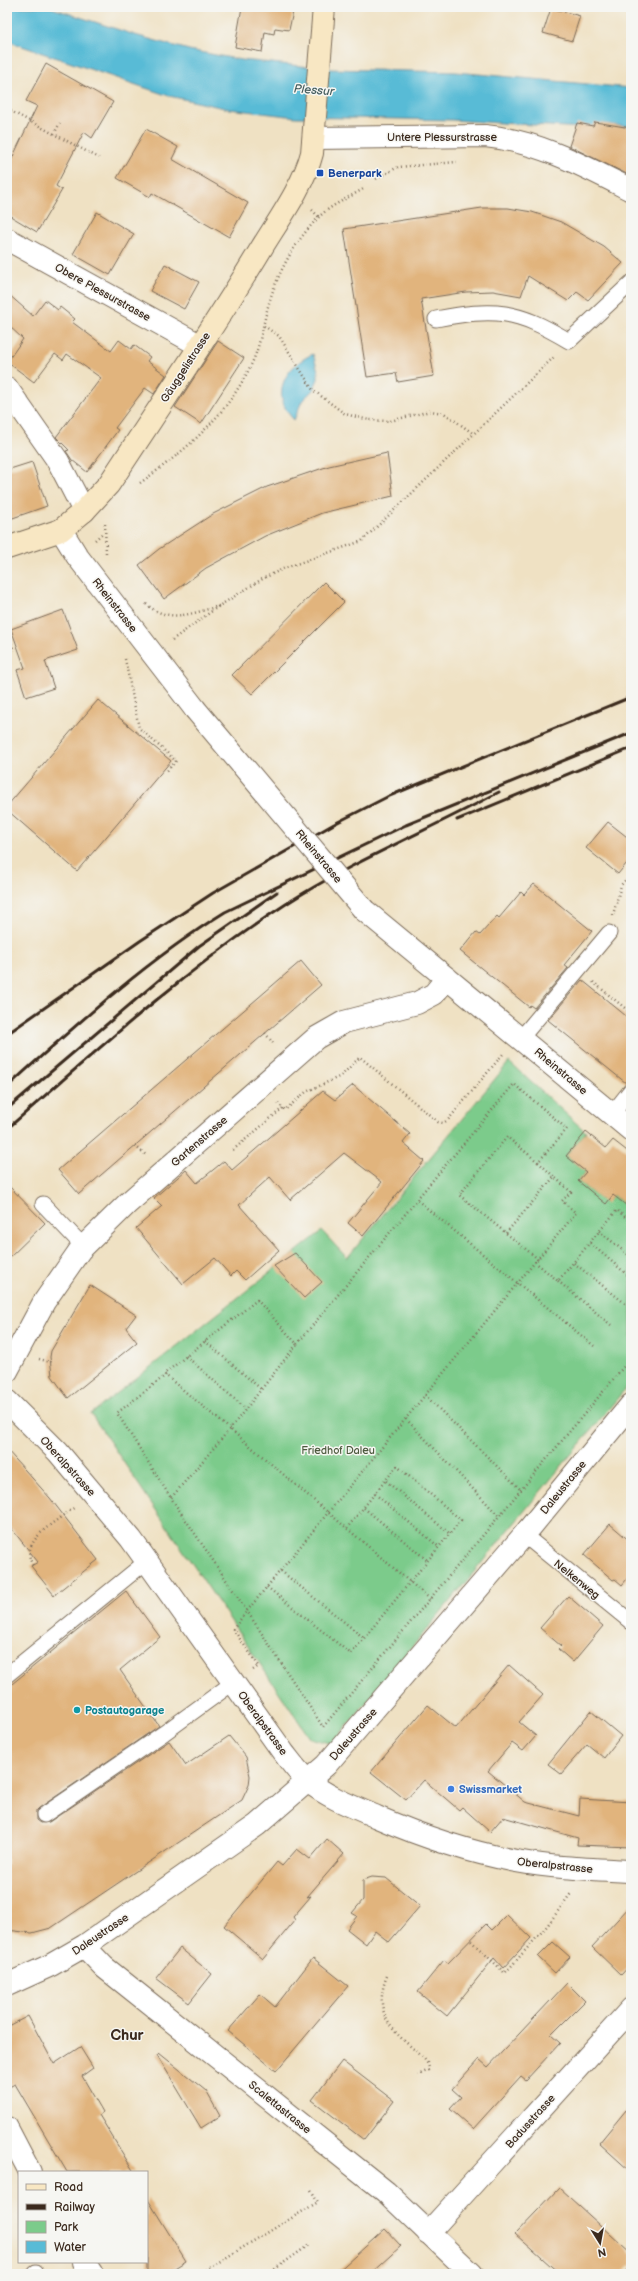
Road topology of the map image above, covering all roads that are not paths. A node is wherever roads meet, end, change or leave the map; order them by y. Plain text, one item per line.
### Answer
1 (324, 7) edge
2 (314, 132) junction
3 (631, 190) edge
4 (7, 239) edge
5 (631, 283) edge
6 (436, 319) dead end
7 (199, 345) junction
8 (7, 388) edge
9 (84, 511) junction
10 (61, 530) junction
11 (7, 548) edge
12 (609, 933) road end
13 (447, 978) junction
14 (514, 1044) junction
15 (631, 1090) edge
16 (612, 1114) junction
17 (631, 1130) edge
18 (43, 1204) dead end
19 (83, 1246) junction
20 (7, 1371) edge
21 (7, 1401) edge
22 (631, 1405) edge
23 (524, 1535) junction
24 (147, 1561) junction
25 (631, 1622) edge
26 (7, 1675) edge
27 (234, 1682) junction
28 (308, 1782) junction
29 (44, 1815) dead end
30 (631, 1871) edge
31 (84, 1946) junction
32 (10, 1977) edge
33 (631, 2010) edge
34 (7, 2130) edge
35 (29, 2171) edge
36 (428, 2233) junction
37 (85, 2263) edge
38 (92, 2274) edge
39 (472, 2274) edge

1 - 2 street, Gäuggelistrasse
2 - 3 street, Untere Plessurstrasse
2 - 7 street, Gäuggelistrasse
4 - 7 street, Obere Plessurstrasse
5 - 6 lane
7 - 9 street, Gäuggelistrasse
8 - 9 street
9 - 10 street, Gäuggelistrasse
10 - 11 street, Gäuggelistrasse
10 - 13 street, Rheinstrasse, bridge
12 - 14 lane
13 - 14 street, Rheinstrasse
13 - 19 street, Gartenstrasse
14 - 16 street, Rheinstrasse
15 - 16 lane
16 - 17 street, Rheinstrasse
18 - 19 lane
19 - 20 street, Gartenstrasse
21 - 24 street, Oberalpstrasse
22 - 23 street, Daleustrasse
23 - 25 lane, Nelkenweg
23 - 28 street, Daleustrasse
24 - 26 lane
24 - 27 street, Oberalpstrasse
27 - 28 street, Oberalpstrasse
27 - 29 lane
28 - 30 street, Oberalpstrasse
28 - 31 street, Daleustrasse
31 - 32 street, Daleustrasse
31 - 36 street, Scalettastrasse
33 - 36 street, Badusstrasse
34 - 35 street
36 - 39 street, Scalettastrasse
37 - 38 street

